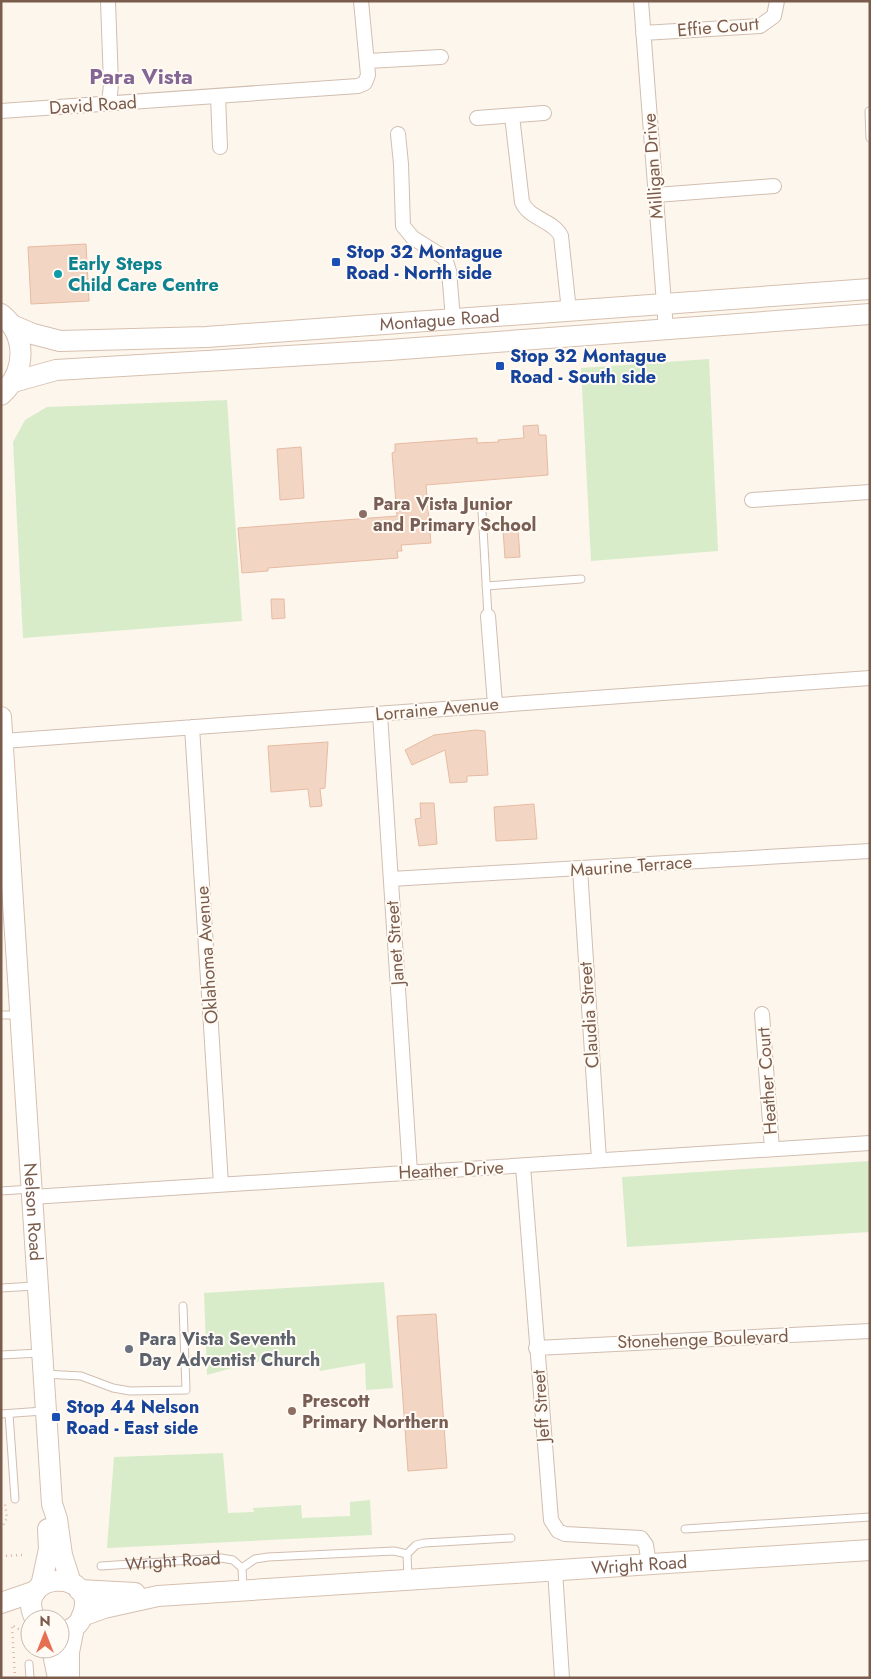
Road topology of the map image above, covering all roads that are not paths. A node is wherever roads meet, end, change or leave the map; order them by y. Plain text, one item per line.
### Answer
1 (108, 1) edge
2 (361, 1) edge
3 (641, 1) edge
4 (778, 1) edge
5 (644, 33) junction
6 (441, 56) dead end
7 (367, 61) junction
8 (218, 96) junction
9 (109, 104) junction
10 (1, 111) edge
11 (869, 112) edge
12 (544, 113) dead end
13 (512, 116) junction
14 (477, 118) dead end
15 (398, 134) dead end
16 (870, 138) edge
17 (220, 148) dead end
18 (774, 186) dead end
19 (656, 196) junction
20 (870, 289) edge
21 (664, 303) junction
22 (569, 311) junction
23 (870, 314) edge
24 (453, 319) junction
25 (6, 320) edge
26 (666, 330) junction
27 (7, 388) edge
28 (870, 492) edge
29 (752, 500) dead end
30 (482, 511) dead end
31 (581, 579) dead end
32 (486, 586) junction
33 (488, 616) joint
34 (870, 678) edge
35 (495, 704) junction
36 (380, 714) junction
37 (1, 717) edge
38 (192, 727) junction
39 (3, 741) junction
40 (4, 821) edge
41 (870, 851) edge
42 (580, 869) junction
43 (391, 879) junction
44 (762, 1014) dead end
45 (11, 1015) edge
46 (870, 1143) edge
47 (772, 1149) junction
48 (598, 1160) junction
49 (523, 1166) junction
50 (410, 1172) junction
51 (221, 1184) junction
52 (1, 1191) edge
53 (31, 1193) junction
54 (38, 1286) junction
55 (1, 1288) edge
56 (183, 1306) dead end
57 (870, 1331) edge
58 (536, 1348) junction
59 (42, 1353) junction
60 (1, 1355) edge
61 (44, 1374) junction
62 (46, 1410) junction
63 (5, 1414) edge
64 (15, 1499) dead end
65 (52, 1504) junction
66 (870, 1517) edge
67 (685, 1529) dead end
68 (511, 1538) dead end
69 (870, 1550) edge
70 (407, 1554) junction
71 (649, 1564) junction
72 (101, 1566) dead end
73 (242, 1568) junction
74 (555, 1570) junction
75 (408, 1580) junction
76 (75, 1587) junction
77 (39, 1588) junction
78 (243, 1590) junction
79 (158, 1596) junction
80 (1, 1603) edge
81 (31, 1609) edge
82 (1, 1613) edge
83 (20, 1620) edge
84 (72, 1625) edge
85 (54, 1659) edge
86 (29, 1664) dead end
87 (30, 1678) edge
88 (58, 1678) edge
89 (69, 1678) edge
90 (562, 1678) edge

1 - 9 street
2 - 7 street
3 - 5 street, Milligan Drive
4 - 5 street, Effie Court
5 - 19 street, Milligan Drive
6 - 7 street
7 - 8 street, David Road
8 - 9 street, David Road
8 - 17 street
9 - 10 street, David Road
11 - 16 lane
12 - 13 street
13 - 14 street
13 - 22 street
15 - 24 street
18 - 19 street
19 - 21 street, Milligan Drive
20 - 21 main road, Montague Road
21 - 22 main road, Montague Road
21 - 26 street, Milligan Drive
22 - 24 main road, Montague Road
23 - 26 main road, Montague Road
24 - 25 main road, Montague Road
25 - 27 main road
26 - 27 main road, Montague Road
28 - 29 street
30 - 32 lane
31 - 32 lane
32 - 33 lane
33 - 35 street
34 - 35 street, Lorraine Avenue
35 - 36 street, Lorraine Avenue
36 - 38 street, Lorraine Avenue
36 - 43 street, Janet Street
37 - 39 main road, Nelson Road
38 - 39 street, Lorraine Avenue
38 - 51 street, Oklahoma Avenue
39 - 40 main road, Nelson Road
40 - 45 main road, Nelson Road
41 - 42 street, Maurine Terrace
42 - 43 street, Maurine Terrace
42 - 48 street, Claudia Street
43 - 50 street, Janet Street
44 - 47 street, Heather Court
45 - 53 main road, Nelson Road
46 - 47 street, Heather Drive
47 - 48 street, Heather Drive
48 - 49 street, Heather Drive
49 - 50 street, Heather Drive
49 - 58 street, Jeff Street
50 - 51 street, Heather Drive
51 - 53 street, Heather Drive
52 - 53 lane
53 - 54 main road, Nelson Road
54 - 55 lane
54 - 59 main road, Nelson Road
56 - 61 lane
57 - 58 street, Stonehenge Boulevard
58 - 71 street, Jeff Street
59 - 60 lane
59 - 61 main road, Nelson Road
61 - 62 main road, Nelson Road
62 - 63 lane
62 - 65 main road, Nelson Road
63 - 64 lane
65 - 76 main road, Nelson Road
65 - 77 main road, Nelson Road
66 - 67 lane, Wright Road
68 - 70 lane
69 - 71 main road, Wright Road
70 - 73 lane, Wright Road
70 - 75 lane
71 - 74 main road, Wright Road
72 - 73 lane, Wright Road
73 - 78 lane, Wright Road
74 - 75 main road, Wright Road
74 - 90 street
75 - 78 main road, Wright Road
76 - 77 main road, Wright Road
76 - 79 main road, Wright Road
76 - 84 main road, Nelson Road
77 - 80 main road
77 - 81 main road, Nelson Road
78 - 79 main road, Wright Road
79 - 84 main road, Wright Road
82 - 83 main road
84 - 89 main road
85 - 88 main road
86 - 87 lane

